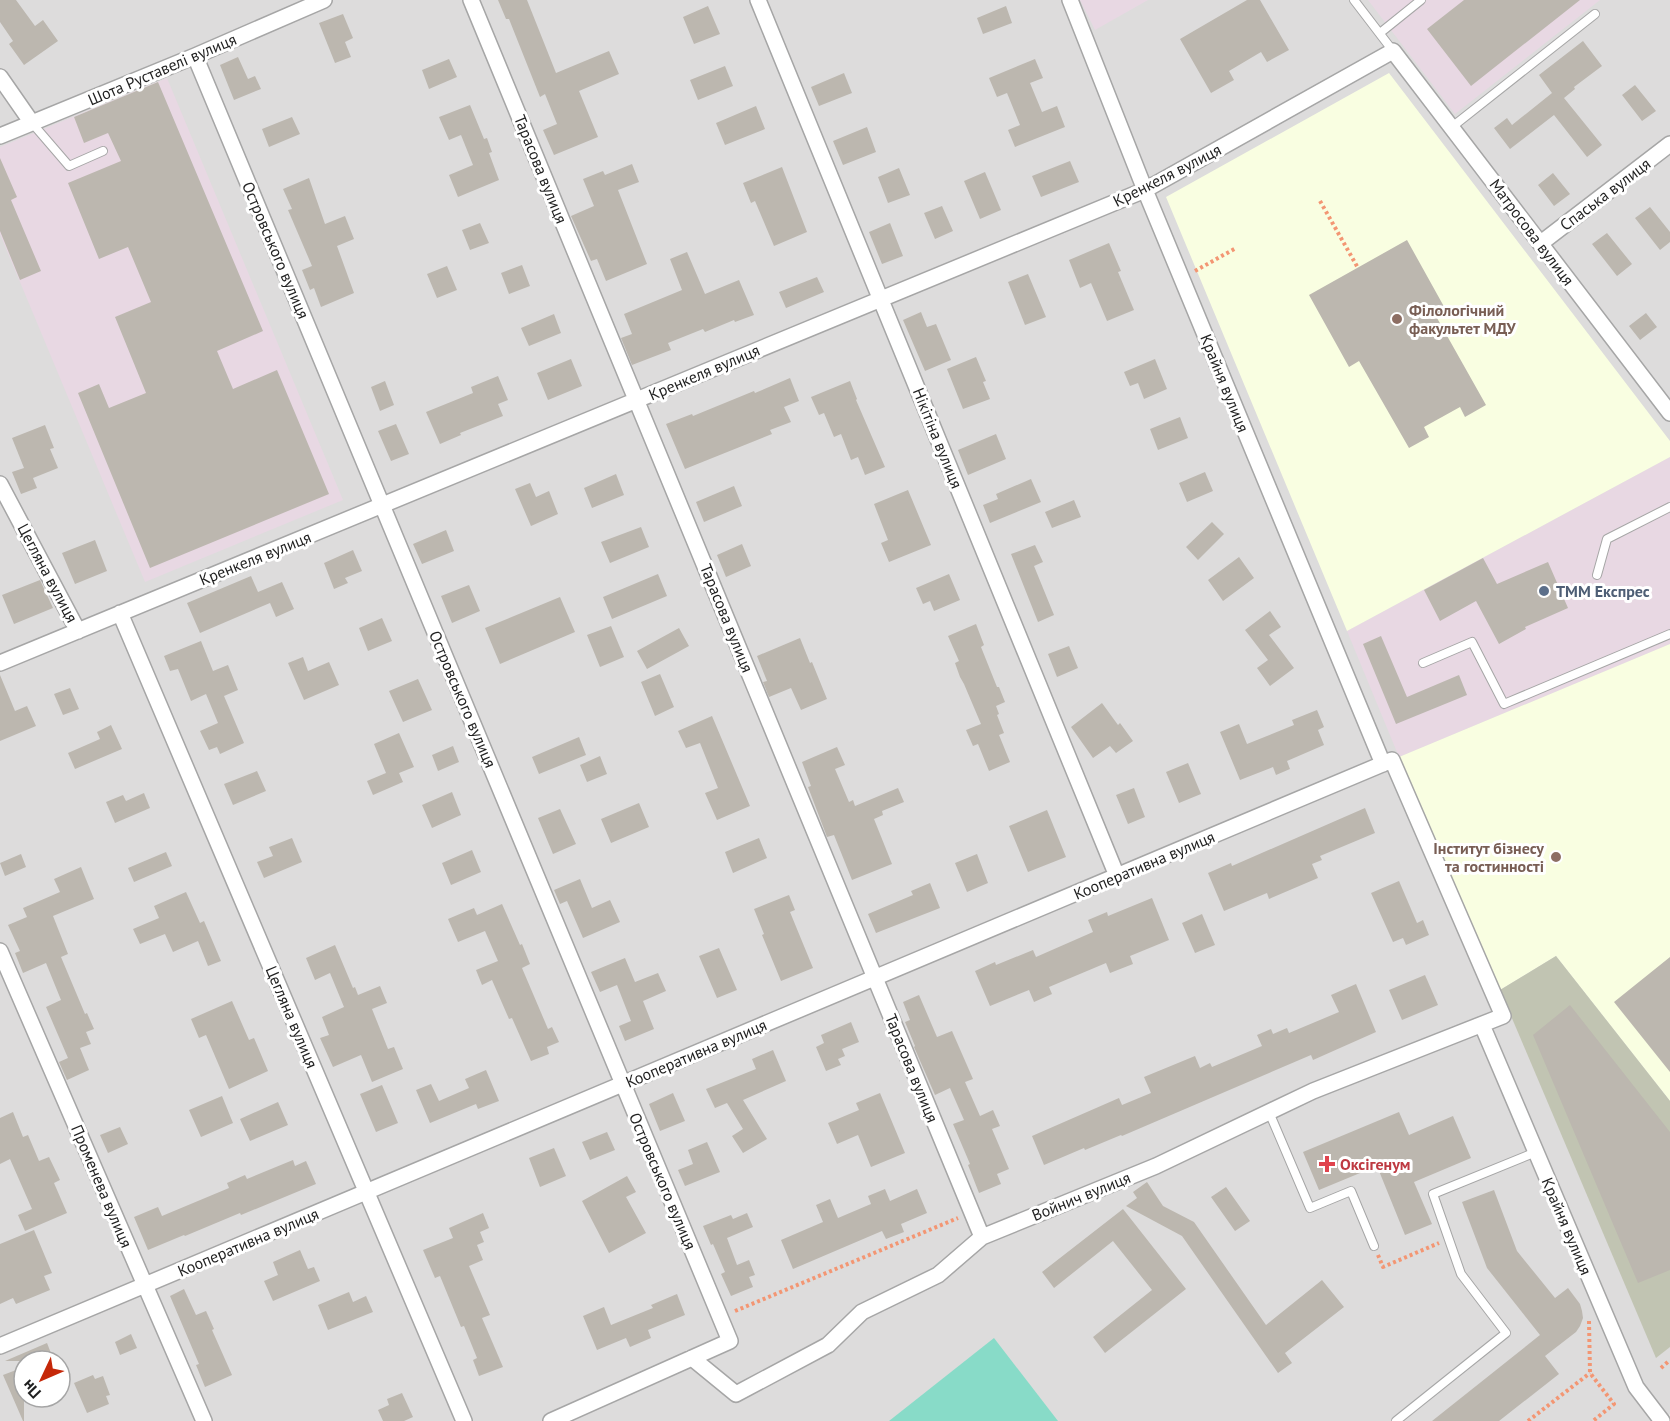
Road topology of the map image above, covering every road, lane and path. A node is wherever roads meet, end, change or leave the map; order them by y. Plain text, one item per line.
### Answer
1 (324, 0) edge
2 (471, 0) edge
3 (758, 0) edge
4 (1070, 0) edge
5 (1354, 0) edge
6 (1421, 0) edge
7 (300, 5) edge
8 (1595, 14) dead end
9 (1380, 33) junction
10 (1393, 51) junction
11 (195, 57) junction
12 (0, 77) edge
13 (32, 123) junction
14 (1452, 127) junction
15 (0, 136) edge
16 (1670, 144) edge
17 (103, 151) dead end
18 (1145, 190) junction
19 (1320, 201) dead end
20 (1541, 243) junction
21 (1236, 248) dead end
22 (1358, 268) dead end
23 (1182, 279) junction
24 (881, 299) junction
25 (637, 400) junction
26 (1669, 409) edge
27 (0, 484) edge
28 (382, 505) junction
29 (1670, 507) edge
30 (1598, 575) dead end
31 (120, 613) junction
32 (78, 631) junction
33 (1670, 634) edge
34 (0, 663) edge
35 (1423, 663) dead end
36 (1388, 762) junction
37 (1117, 876) junction
38 (0, 951) edge
39 (875, 978) junction
40 (1503, 1016) joint
41 (1482, 1025) junction
42 (623, 1084) junction
43 (1269, 1112) junction
44 (1536, 1152) junction
45 (367, 1192) junction
46 (972, 1212) junction
47 (982, 1237) junction
48 (1449, 1239) junction
49 (1374, 1246) dead end
50 (1383, 1267) dead end
51 (145, 1285) junction
52 (720, 1317) junction
53 (0, 1346) edge
54 (692, 1358) junction
55 (1670, 1360) edge
56 (1661, 1368) dead end
57 (204, 1421) edge
58 (465, 1421) edge
59 (551, 1421) edge
60 (1396, 1421) edge
61 (1528, 1421) edge
62 (1593, 1421) edge
63 (1662, 1421) edge

1 - 7 street, Шота Руставелі вулиця
2 - 25 street, Тарасова вулиця
3 - 24 street, Нікітіна вулиця
4 - 18 street, Крайня вулиця
5 - 9 lane
6 - 9 lane
7 - 11 street, Шота Руставелі вулиця
8 - 14 lane
9 - 10 lane
10 - 14 street, Матросова вулиця
10 - 18 street, Кренкеля вулиця
11 - 13 street, Шота Руставелі вулиця
11 - 28 street, Островського вулиця
12 - 13 street
13 - 15 street, Шота Руставелі вулиця
13 - 17 lane
14 - 20 street, Матросова вулиця
16 - 20 street, Спаська вулиця
18 - 23 street, Крайня вулиця
18 - 24 street, Кренкеля вулиця
19 - 22 path
20 - 26 street, Матросова вулиця
21 - 23 path
23 - 36 street, Крайня вулиця
24 - 25 street, Кренкеля вулиця
24 - 37 street, Нікітіна вулиця
25 - 28 street, Кренкеля вулиця
25 - 39 street, Тарасова вулиця
27 - 32 street, Цегляна вулиця
28 - 31 street, Кренкеля вулиця
28 - 42 street, Островського вулиця
29 - 30 lane
31 - 32 street, Кренкеля вулиця
31 - 45 street, Цегляна вулиця
32 - 34 street, Кренкеля вулиця
33 - 35 lane
36 - 37 street, Кооперативна вулиця
36 - 40 street, Крайня вулиця
37 - 39 street, Кооперативна вулиця
38 - 51 street, Променева вулиця
39 - 42 street, Кооперативна вулиця
39 - 46 street, Тарасова вулиця
40 - 41 street, Войнич вулиця
41 - 43 street, Войнич вулиця
41 - 44 street, Крайня вулиця
42 - 45 street, Кооперативна вулиця
42 - 52 street, Островського вулиця
43 - 47 street, Войнич вулиця
43 - 49 lane
44 - 48 lane
44 - 63 street, Крайня вулиця
45 - 51 street, Кооперативна вулиця
45 - 58 street, Цегляна вулиця
46 - 47 street, Тарасова вулиця
46 - 52 path
47 - 54 street, Войнич вулиця
48 - 50 path
48 - 60 lane
51 - 53 street, Кооперативна вулиця
51 - 57 street, Променева вулиця
52 - 54 street, Островського вулиця
54 - 59 street
55 - 56 path
61 - 62 path

